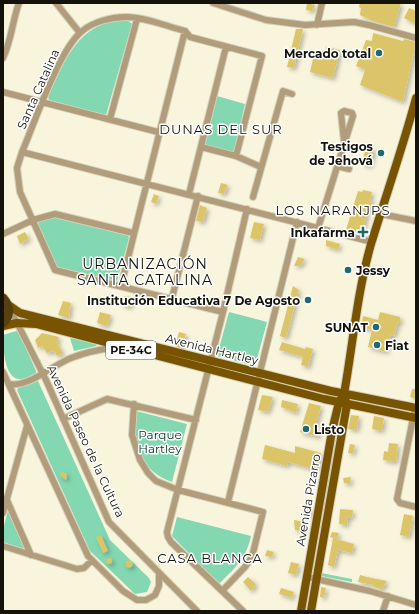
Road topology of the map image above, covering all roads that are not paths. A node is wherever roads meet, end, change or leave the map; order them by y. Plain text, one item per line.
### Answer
1 (19, 3) edge
2 (56, 3) edge
3 (214, 3) edge
4 (322, 3) edge
5 (137, 19) junction
6 (317, 25) junction
7 (185, 31) junction
8 (80, 33) junction
9 (416, 38) edge
10 (226, 47) junction
11 (3, 58) edge
12 (3, 92) edge
13 (292, 94) dead end
14 (416, 98) edge
15 (43, 102) junction
16 (110, 119) junction
17 (158, 132) junction
18 (344, 141) dead end
19 (201, 147) junction
20 (22, 152) junction
21 (236, 156) junction
22 (337, 166) junction
23 (261, 167) junction
24 (349, 170) dead end
25 (146, 183) junction
26 (189, 194) junction
27 (198, 196) junction
28 (253, 197) dead end
29 (247, 209) junction
30 (381, 214) junction
31 (33, 220) junction
32 (416, 221) edge
33 (297, 222) junction
34 (318, 228) junction
35 (133, 233) junction
36 (3, 234) edge
37 (372, 242) junction
38 (121, 286) junction
39 (172, 298) junction
40 (6, 301) edge
41 (223, 312) junction
42 (16, 323) junction
43 (3, 324) edge
44 (117, 347) junction
45 (209, 365) junction
46 (3, 372) edge
47 (42, 373) junction
48 (259, 378) junction
49 (9, 384) junction
50 (344, 394) junction
51 (343, 403) junction
52 (134, 404) junction
53 (415, 408) edge
54 (414, 417) edge
55 (63, 419) junction
56 (196, 420) junction
57 (27, 426) junction
58 (178, 490) junction
59 (6, 498) junction
60 (228, 502) junction
61 (416, 507) edge
62 (3, 513) edge
63 (3, 546) edge
64 (31, 556) junction
65 (92, 560) junction
66 (159, 573) junction
67 (307, 577) junction
68 (316, 579) junction
69 (222, 591) junction
70 (388, 596) junction
71 (416, 605) edge
72 (197, 611) edge
73 (243, 611) edge
74 (301, 611) edge
75 (311, 611) edge
76 (383, 611) edge

1 - 11 street
2 - 8 street
3 - 6 street
4 - 6 street
5 - 7 street, Santa Catalina
5 - 8 street, Santa Catalina
5 - 16 street
6 - 9 street
7 - 10 street, Santa Catalina
7 - 17 street
8 - 15 street, Santa Catalina
10 - 19 street
10 - 21 street, Santa Catalina
12 - 15 street
13 - 23 street
14 - 30 main road, Avenida Pizarro
15 - 16 street
15 - 20 street, Santa Catalina
16 - 17 street
17 - 25 street
18 - 22 street
19 - 21 street
19 - 26 street
20 - 25 street
20 - 31 street, Santa Catalina
21 - 23 street
22 - 24 street
22 - 34 street
23 - 28 street
25 - 26 street
25 - 35 street
26 - 27 street
27 - 29 street
27 - 39 street
29 - 33 street
29 - 41 street
30 - 32 street
30 - 37 main road, Avenida Pizarro
31 - 35 street
31 - 36 street
31 - 38 street, Santa Catalina
33 - 34 street
33 - 48 street
34 - 37 street
35 - 38 street
37 - 50 main road, Avenida Pizarro
38 - 39 street
39 - 41 street
40 - 42 street, Avenida Paseo de la Cultura
40 - 43 highway, PE-34C
40 - 45 main road, Avenida Hartley / PE-34C
41 - 45 street
42 - 43 main road, Avenida Hartley / PE-34C
42 - 44 main road, Avenida Hartley / PE-34C
42 - 47 street, Avenida Paseo de la Cultura
44 - 45 main road, Avenida Hartley / PE-34C
44 - 47 street
45 - 48 main road, Avenida Hartley / PE-34C
45 - 56 street
46 - 49 street
47 - 49 street
47 - 55 street, Avenida Paseo de la Cultura
48 - 50 main road, Avenida Hartley / PE-34C
48 - 51 main road, Avenida Hartley / PE-34C
48 - 60 street
49 - 57 street
50 - 51 main road, Avenida Pizarro
50 - 53 main road, PE-34C
51 - 54 main road, PE-34C
51 - 67 main road, Avenida Pizarro
51 - 68 main road, Avenida Pizarro
52 - 55 street
52 - 56 street
52 - 58 street
53 - 54 street
54 - 61 street
55 - 66 street, Avenida Paseo de la Cultura
56 - 58 street
57 - 59 street
57 - 65 street
58 - 60 street
58 - 69 street
59 - 62 street
59 - 64 street
60 - 69 street
63 - 64 street
64 - 65 street
65 - 66 street
66 - 72 street, Avenida Paseo de la Cultura
67 - 68 street
67 - 74 main road, Avenida Pizarro
68 - 70 street
68 - 75 main road, Avenida Pizarro
69 - 73 street
70 - 71 street
70 - 76 street

